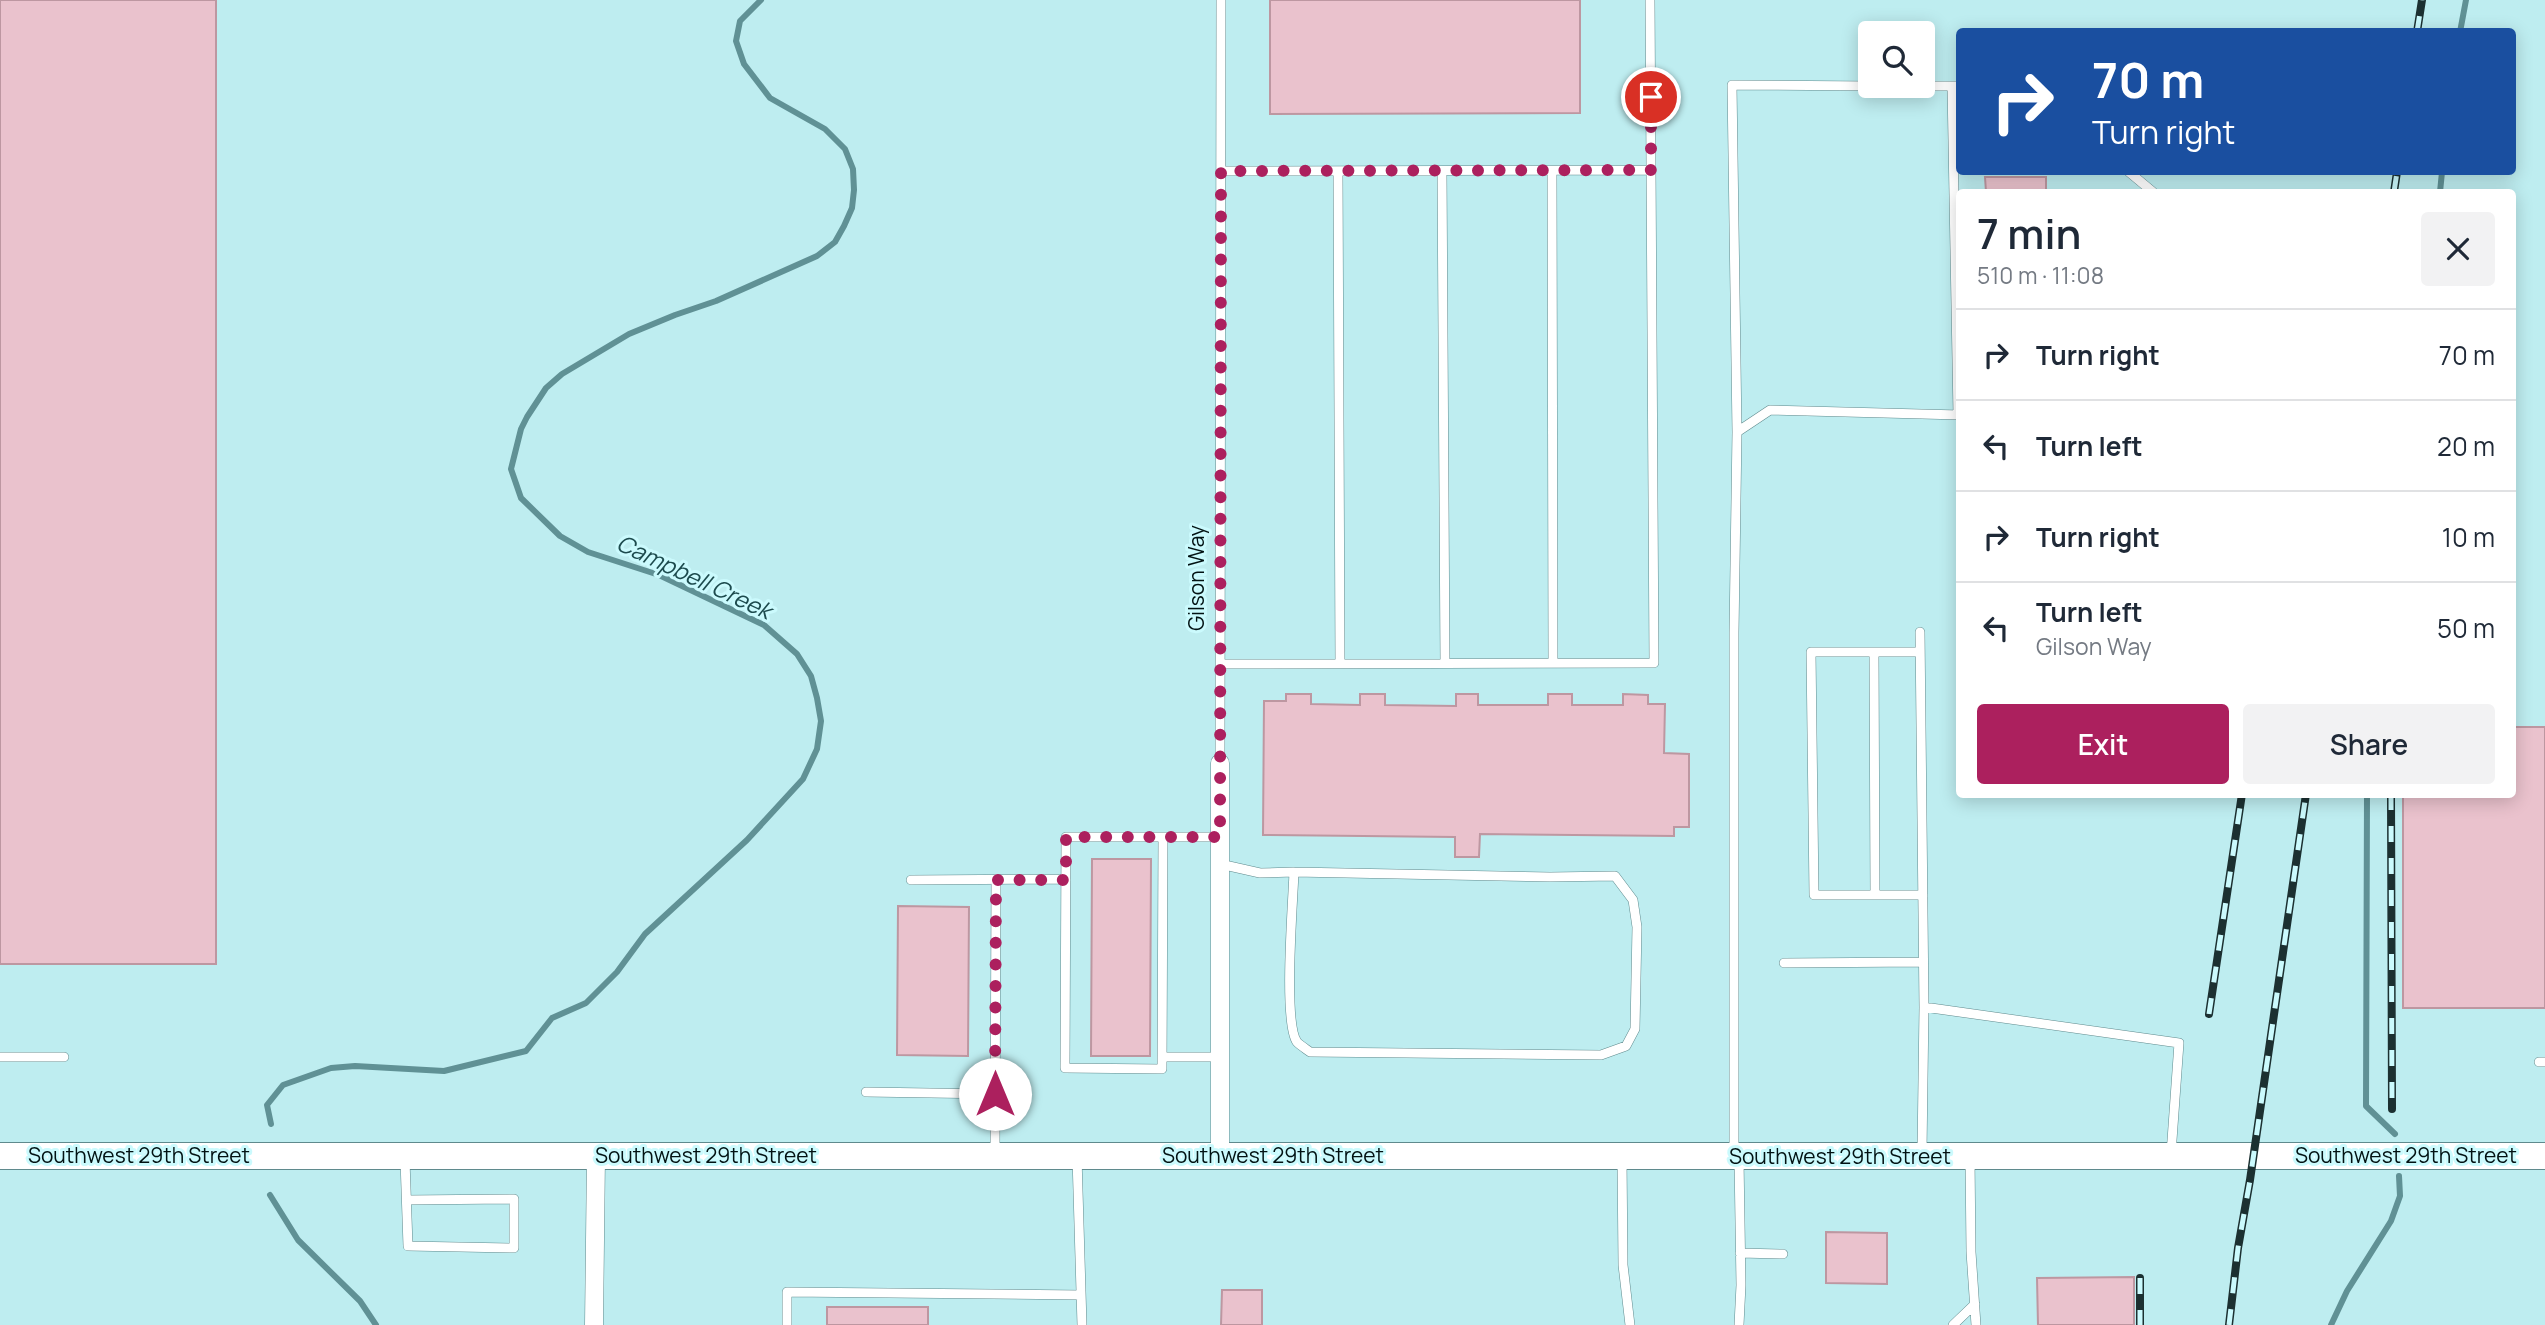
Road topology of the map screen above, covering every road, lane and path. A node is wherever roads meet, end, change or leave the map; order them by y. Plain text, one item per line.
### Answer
1 (1221, 0) edge
2 (1650, 0) edge
3 (1858, 86) edge
4 (1935, 86) edge
5 (1956, 86) edge
6 (1651, 170) junction
7 (1221, 171) junction
8 (1338, 171) junction
9 (1442, 171) junction
10 (1552, 171) junction
11 (2133, 175) edge
12 (2149, 189) edge
13 (1956, 415) edge
14 (1737, 432) junction
15 (1920, 632) dead end
16 (1874, 652) junction
17 (1920, 652) junction
18 (1445, 663) junction
19 (1553, 663) junction
20 (1220, 664) junction
21 (1340, 664) junction
22 (1220, 764) joint
23 (1163, 837) junction
24 (1220, 837) junction
25 (1220, 864) junction
26 (1294, 872) junction
27 (911, 880) dead end
28 (996, 880) junction
29 (1066, 880) junction
30 (1875, 895) junction
31 (1923, 895) junction
32 (1923, 962) junction
33 (1784, 963) dead end
34 (1924, 1007) junction
35 (64, 1056) dead end
36 (1162, 1056) junction
37 (1220, 1056) junction
38 (0, 1057) edge
39 (866, 1092) dead end
40 (995, 1094) junction
41 (0, 1156) edge
42 (405, 1156) junction
43 (596, 1156) junction
44 (995, 1156) junction
45 (1077, 1156) junction
46 (1220, 1156) junction
47 (1622, 1156) junction
48 (1737, 1156) junction
49 (2171, 1156) junction
50 (2545, 1156) edge
51 (1922, 1157) junction
52 (1970, 1157) junction
53 (407, 1200) junction
54 (1740, 1253) junction
55 (1783, 1254) dead end
56 (1081, 1295) junction
57 (1975, 1304) junction
58 (594, 1325) edge
59 (787, 1325) edge
60 (1082, 1325) edge
61 (1630, 1325) edge
62 (1739, 1325) edge
63 (1954, 1325) edge
64 (1976, 1325) edge

1 - 7 lane, Gilson Way
2 - 6 lane
3 - 14 lane
4 - 5 lane
6 - 10 lane
6 - 19 lane
7 - 8 lane
7 - 20 lane, Gilson Way
8 - 9 lane
8 - 21 lane
9 - 10 lane
9 - 18 lane
10 - 19 lane
11 - 12 lane
13 - 14 lane
14 - 48 lane
15 - 17 lane
16 - 17 lane
16 - 30 lane
16 - 30 lane
17 - 31 lane
18 - 19 lane
18 - 21 lane
20 - 21 lane
20 - 22 lane, Gilson Way
22 - 24 street, Gilson Way
23 - 24 lane
23 - 29 lane
23 - 36 lane
24 - 25 street, Gilson Way
25 - 26 lane
25 - 37 street, Gilson Way
26 - 26 lane
27 - 28 lane
28 - 29 lane
28 - 40 lane
29 - 36 lane
30 - 31 lane
31 - 32 lane
32 - 33 lane
32 - 34 lane
34 - 49 lane
34 - 51 lane
35 - 38 lane
36 - 37 lane
37 - 46 street, Gilson Way
39 - 40 lane
40 - 44 lane
41 - 42 street, Southwest 29th Street
42 - 43 street, Southwest 29th Street
42 - 53 lane
43 - 44 street, Southwest 29th Street
43 - 58 street
44 - 45 street, Southwest 29th Street
45 - 46 street, Southwest 29th Street
45 - 56 lane
46 - 47 street, Southwest 29th Street
47 - 48 street, Southwest 29th Street
47 - 61 lane
48 - 51 street, Southwest 29th Street
48 - 54 lane
49 - 50 street, Southwest 29th Street
49 - 52 street, Southwest 29th Street
51 - 52 street, Southwest 29th Street
52 - 57 lane
53 - 53 lane
54 - 55 lane
54 - 62 lane
56 - 59 lane
56 - 60 lane
57 - 63 lane
57 - 64 lane

